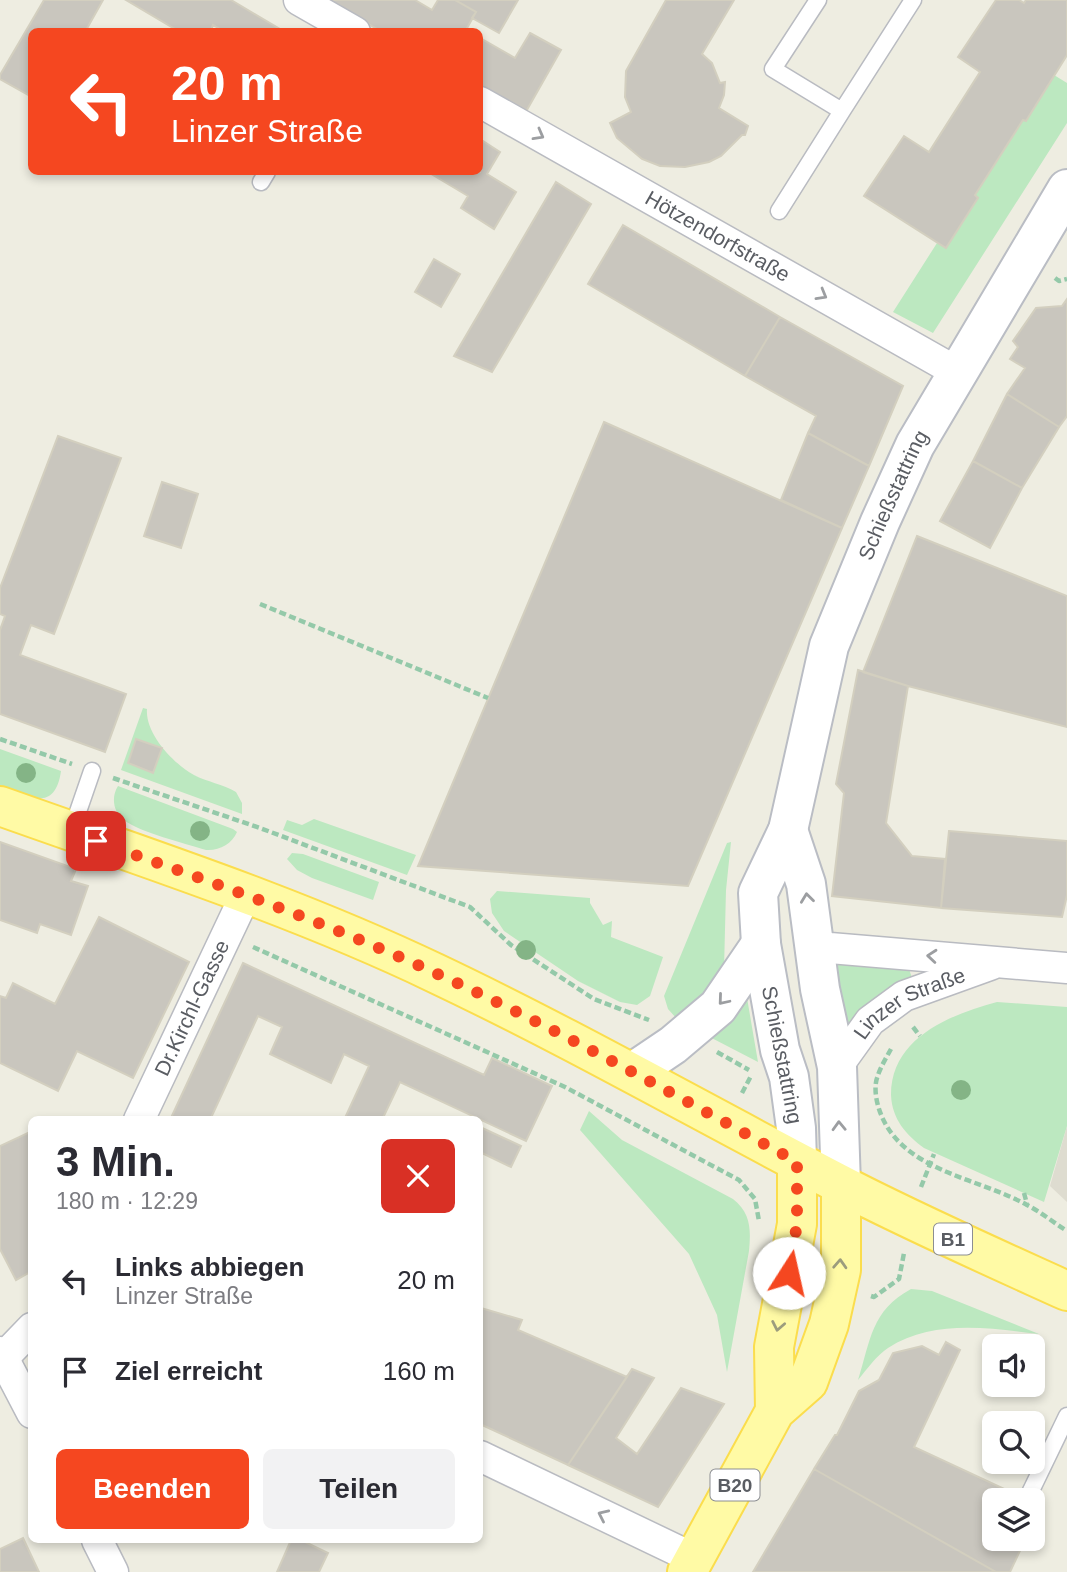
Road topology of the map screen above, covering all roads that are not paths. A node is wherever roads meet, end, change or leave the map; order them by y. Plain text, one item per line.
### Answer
1 (299, 0) edge
2 (818, 0) edge
3 (913, 0) edge
4 (344, 28) edge
5 (483, 104) edge
6 (842, 111) junction
7 (1067, 189) edge
8 (779, 211) dead end
9 (957, 372) junction
10 (92, 771) road end
11 (0, 806) edge
12 (788, 830) junction
13 (71, 832) junction
14 (246, 894) junction
15 (761, 944) junction
16 (813, 944) junction
17 (1000, 962) junction
18 (1067, 968) edge
19 (837, 1067) junction
20 (633, 1072) junction
21 (141, 1116) edge
22 (797, 1162) junction
23 (841, 1185) junction
24 (1067, 1291) edge
25 (28, 1332) edge
26 (1, 1357) edge
27 (28, 1406) edge
28 (775, 1411) junction
29 (1067, 1416) edge
30 (483, 1458) edge
31 (1032, 1488) edge
32 (98, 1543) edge
33 (682, 1558) edge
34 (113, 1572) edge

1 - 4 street
2 - 6 lane
3 - 6 lane
5 -> 9 street, Hötzendorfstraße
6 - 8 lane
7 - 9 main road, Schießstattring
9 - 12 main road, Schießstattring
10 - 13 lane
11 - 13 main road, B1
12 - 15 main road, Schießstattring
16 -> 12 main road, Schießstattring
13 - 14 main road, B1
14 - 20 main road, B1
14 - 21 street, Dr.Kirchl-Gasse
15 -> 20 main road
15 - 22 main road, Schießstattring
17 -> 16 street, Linzer Straße
16 - 19 main road, Schießstattring
17 - 18 street, Linzer Straße
17 - 19 street, Linzer Straße
23 -> 19 main road, Schießstattring
20 - 22 main road, B1
22 - 23 main road, B1
22 -> 28 main road, B20
23 - 24 main road, B1
28 -> 23 main road, B20
25 - 26 street
26 - 27 street
28 - 33 main road, B20
29 - 31 lane
33 -> 30 street
32 - 34 street

